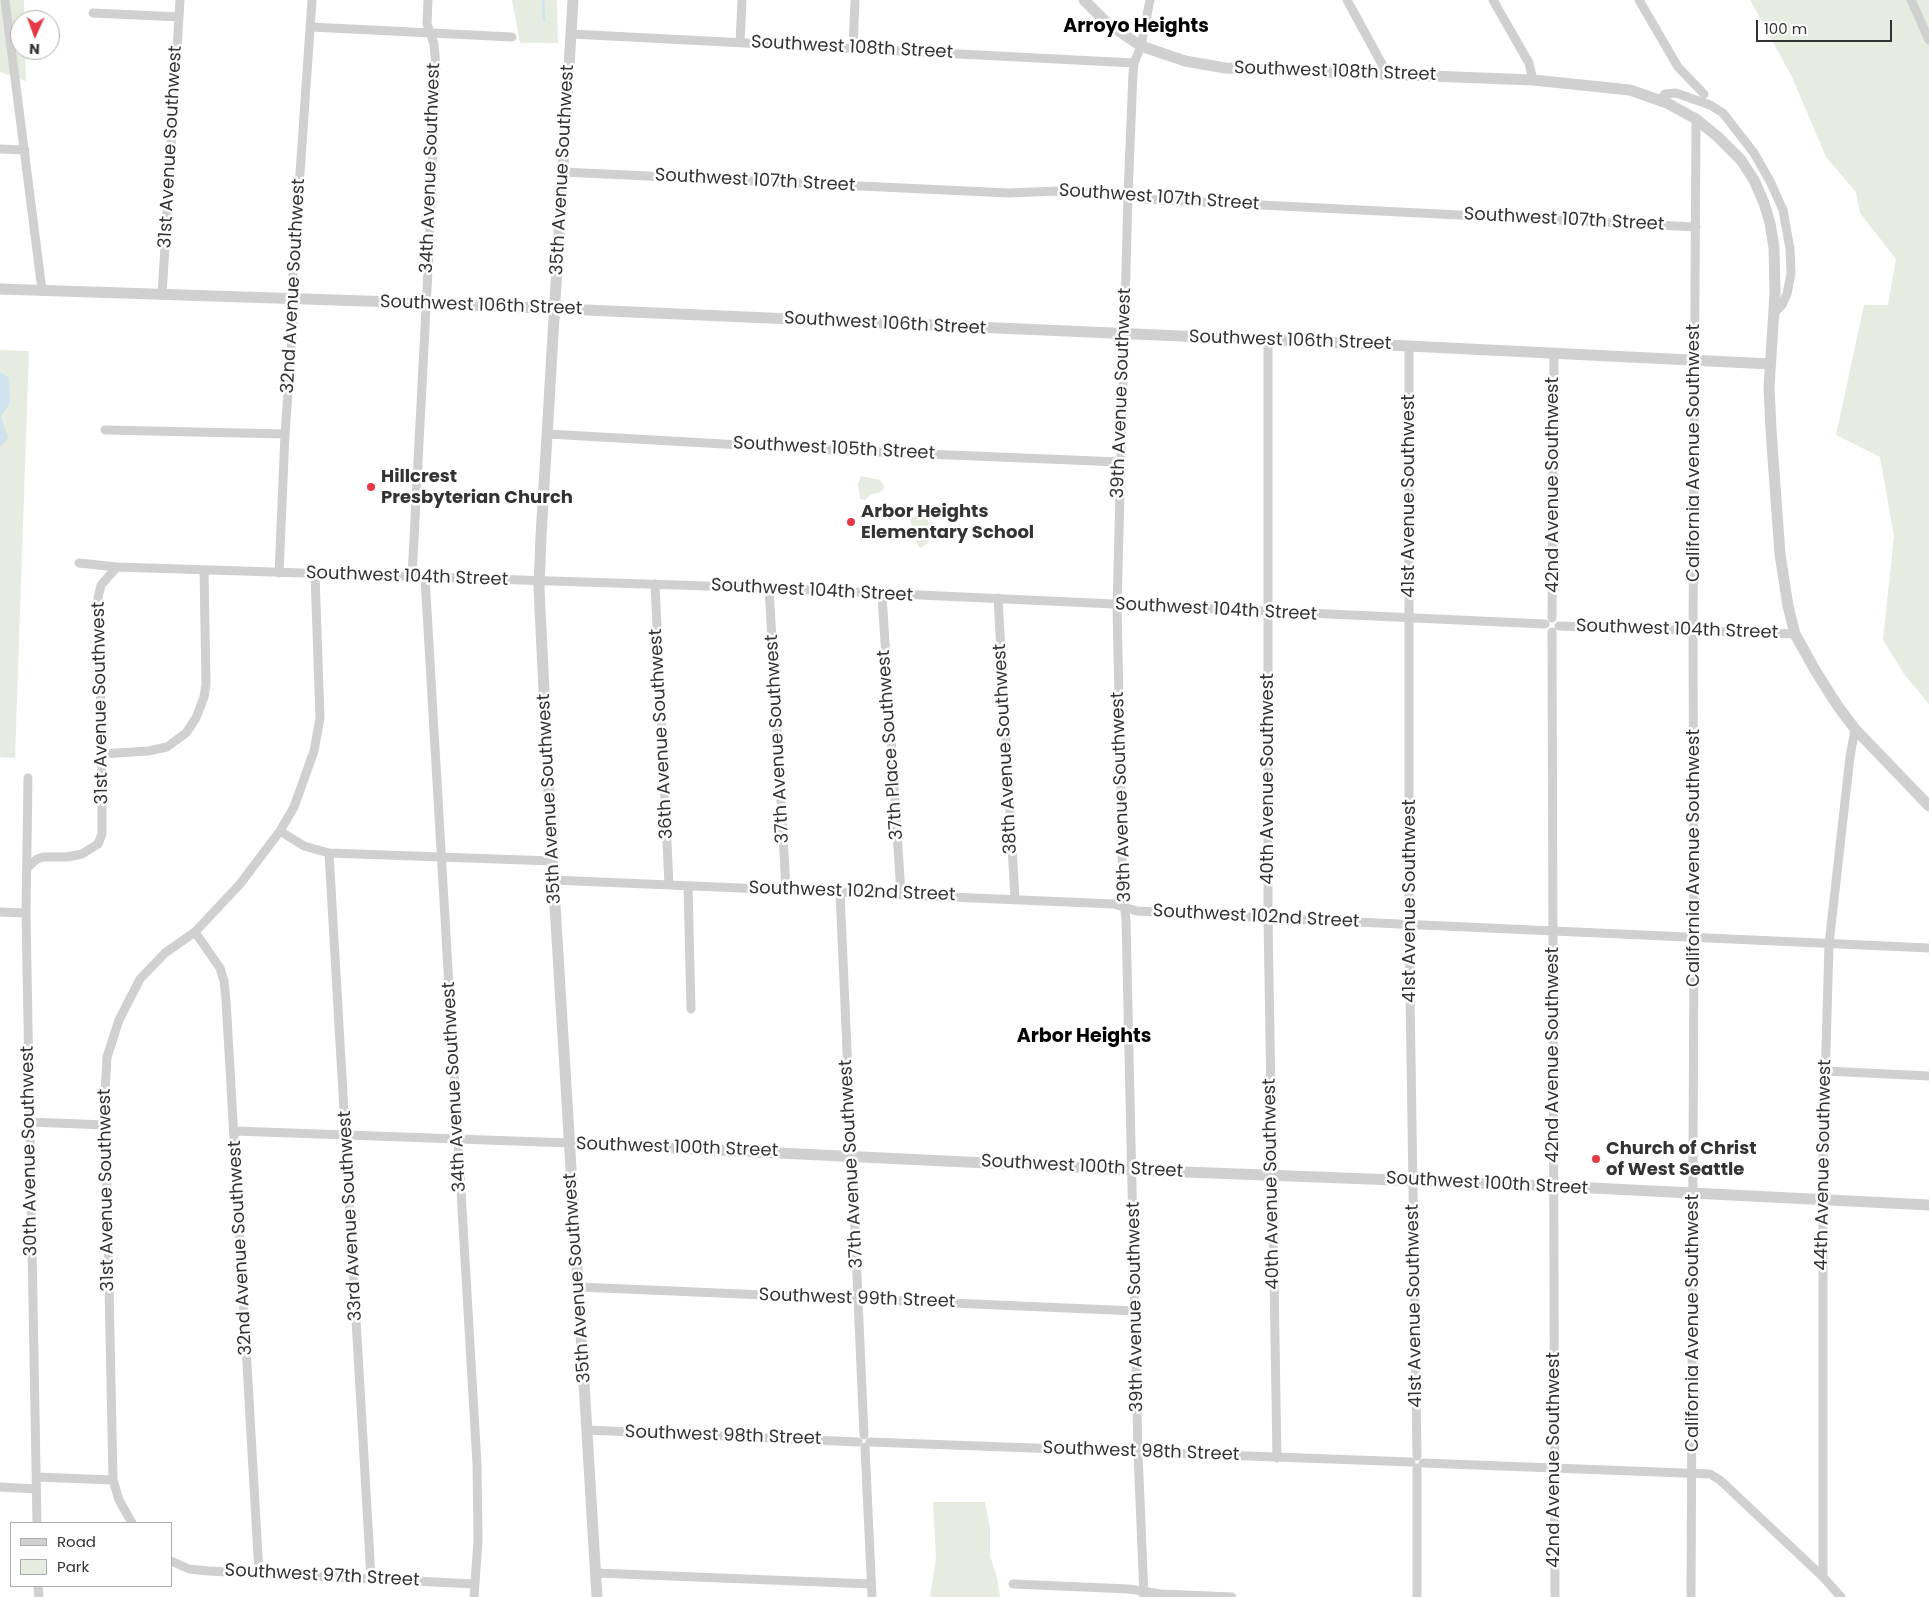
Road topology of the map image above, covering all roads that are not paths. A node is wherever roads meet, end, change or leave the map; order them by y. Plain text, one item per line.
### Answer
1 (5, 0) edge
2 (180, 0) edge
3 (312, 0) edge
4 (428, 0) edge
5 (573, 0) edge
6 (742, 0) edge
7 (855, 0) edge
8 (1084, 0) edge
9 (1150, 0) edge
10 (1347, 0) edge
11 (1493, 0) edge
12 (1639, 0) edge
13 (1911, 0) edge
14 (93, 13) dead end
15 (179, 17) junction
16 (311, 26) junction
17 (430, 33) junction
18 (571, 34) junction
19 (512, 37) dead end
20 (1929, 40) edge
21 (740, 42) junction
22 (1141, 46) junction
23 (853, 49) junction
24 (1134, 63) junction
25 (1388, 75) junction
26 (1533, 80) junction
27 (1704, 94) dead end
28 (1661, 100) junction
29 (1696, 119) junction
30 (0, 149) edge
31 (25, 150) junction
32 (563, 172) junction
33 (1128, 195) junction
34 (1696, 226) junction
35 (0, 289) edge
36 (42, 290) junction
37 (162, 295) junction
38 (294, 299) junction
39 (426, 303) junction
40 (555, 309) junction
41 (1774, 313) junction
42 (1124, 335) junction
43 (1268, 341) junction
44 (1409, 346) junction
45 (1554, 353) junction
46 (1695, 360) junction
47 (1770, 364) junction
48 (105, 430) dead end
49 (285, 434) junction
50 (548, 434) junction
51 (1120, 462) junction
52 (79, 563) dead end
53 (117, 568) junction
54 (204, 570) junction
55 (279, 573) junction
56 (315, 574) junction
57 (412, 577) junction
58 (425, 577) junction
59 (540, 581) junction
60 (655, 584) junction
61 (769, 588) junction
62 (882, 594) junction
63 (998, 598) junction
64 (1117, 606) junction
65 (1267, 613) junction
66 (1410, 618) junction
67 (1552, 618) junction
68 (1545, 624) junction
69 (1560, 626) junction
70 (1552, 632) junction
71 (1693, 632) junction
72 (1795, 634) junction
73 (1855, 729) junction
74 (102, 754) junction
75 (28, 778) dead end
76 (1929, 806) edge
77 (280, 831) junction
78 (329, 853) junction
79 (442, 856) junction
80 (552, 861) junction
81 (27, 868) junction
82 (553, 880) junction
83 (669, 885) junction
84 (688, 886) junction
85 (786, 889) junction
86 (840, 892) junction
87 (901, 895) junction
88 (1015, 899) junction
89 (1125, 907) junction
90 (0, 912) edge
91 (26, 913) junction
92 (1268, 918) junction
93 (1410, 924) junction
94 (1552, 931) junction
95 (195, 932) junction
96 (1694, 938) junction
97 (1829, 944) junction
98 (1929, 948) edge
99 (692, 1009) dead end
100 (1825, 1071) junction
101 (1929, 1076) edge
102 (29, 1122) junction
103 (106, 1125) junction
104 (235, 1132) junction
105 (346, 1135) junction
106 (458, 1139) junction
107 (570, 1143) junction
108 (851, 1155) junction
109 (1133, 1170) junction
110 (1271, 1174) junction
111 (1413, 1180) junction
112 (1553, 1186) junction
113 (1694, 1194) junction
114 (1823, 1200) junction
115 (1929, 1206) edge
116 (579, 1287) junction
117 (858, 1299) junction
118 (1136, 1310) junction
119 (587, 1430) junction
120 (864, 1441) junction
121 (1138, 1452) junction
122 (1276, 1458) junction
123 (1417, 1462) junction
124 (1555, 1468) junction
125 (1692, 1473) junction
126 (37, 1477) junction
127 (113, 1480) junction
128 (0, 1487) edge
129 (36, 1489) junction
130 (37, 1522) edge
131 (131, 1522) edge
132 (172, 1561) edge
133 (259, 1573) junction
134 (596, 1573) junction
135 (1823, 1577) junction
136 (371, 1578) junction
137 (475, 1584) junction
138 (871, 1584) junction
139 (1013, 1584) dead end
140 (1144, 1594) edge
141 (474, 1597) edge
142 (597, 1597) edge
143 (872, 1597) edge
144 (1232, 1597) edge
145 (1417, 1597) edge
146 (1555, 1597) edge
147 (1691, 1597) edge
148 (1841, 1597) edge

1 - 31 street
2 - 15 street, 31st Avenue Southwest
3 - 16 street, 32nd Avenue Southwest
4 - 17 street, 34th Avenue Southwest
5 - 18 street, 35th Avenue Southwest
6 - 21 street
7 - 23 street
8 - 22 street, Southwest 108th Street
9 - 22 street, 39th Avenue Southwest
10 - 25 street
11 - 26 street
12 - 27 street
13 - 20 street
14 - 15 street
15 - 37 street, 31st Avenue Southwest
16 - 17 street
16 - 38 street, 32nd Avenue Southwest
17 - 19 street
17 - 39 street, 34th Avenue Southwest
18 - 21 street, Southwest 108th Street
18 - 32 street, 35th Avenue Southwest
21 - 23 street, Southwest 108th Street
22 - 24 street, 39th Avenue Southwest
22 - 25 street, Southwest 108th Street
23 - 24 street, Southwest 108th Street
24 - 33 street, 39th Avenue Southwest
25 - 26 street, Southwest 108th Street
26 - 28 street, Southwest 108th Street
28 - 29 street, Southwest 108th Street
28 - 41 street
29 - 34 street, California Avenue Southwest
29 - 41 street, Southwest 108th Street
30 - 31 street
31 - 36 street
32 - 33 street, Southwest 107th Street
32 - 40 street, 35th Avenue Southwest
33 - 34 street, Southwest 107th Street
33 - 42 street, 39th Avenue Southwest
34 - 46 street, California Avenue Southwest
35 - 36 street, Southwest 106th Street
36 - 37 street, Southwest 106th Street
37 - 38 street, Southwest 106th Street
38 - 39 street, Southwest 106th Street
38 - 49 street, 32nd Avenue Southwest
39 - 40 street, Southwest 106th Street
39 - 57 street, 34th Avenue Southwest
40 - 42 street, Southwest 106th Street
40 - 50 street, 35th Avenue Southwest
41 - 47 street, Southwest 108th Street
42 - 43 street, Southwest 106th Street
42 - 51 street, 39th Avenue Southwest
43 - 44 street, Southwest 106th Street
43 - 65 street, 40th Avenue Southwest
44 - 45 street, Southwest 106th Street
44 - 66 street, 41st Avenue Southwest
45 - 46 street, Southwest 106th Street
45 - 67 street, 42nd Avenue Southwest
46 - 47 street, Southwest 106th Street
46 - 71 street, California Avenue Southwest
47 - 72 street, Southwest 108th Street
48 - 49 street
49 - 55 street, 32nd Avenue Southwest
50 - 51 street, Southwest 105th Street
50 - 59 street, 35th Avenue Southwest
51 - 64 street, 39th Avenue Southwest
52 - 53 street, Southwest 104th Street
53 - 54 street, Southwest 104th Street
53 - 74 street, 31st Avenue Southwest
54 - 55 street, Southwest 104th Street
54 - 74 street
55 - 56 street, Southwest 104th Street
56 - 57 street, Southwest 104th Street
56 - 77 street
57 - 58 street, Southwest 104th Street
58 - 59 street, Southwest 104th Street
58 - 79 street, 34th Avenue Southwest
59 - 60 street, Southwest 104th Street
59 - 80 street, 35th Avenue Southwest
60 - 61 street, Southwest 104th Street
60 - 83 street, 36th Avenue Southwest
61 - 62 street, Southwest 104th Street
61 - 85 street, 37th Avenue Southwest
62 - 63 street, Southwest 104th Street
62 - 87 street, 37th Place Southwest
63 - 64 street, Southwest 104th Street
63 - 88 street, 38th Avenue Southwest
64 - 65 street, Southwest 104th Street
64 - 89 street, 39th Avenue Southwest
65 - 66 street, Southwest 104th Street
65 - 92 street, 40th Avenue Southwest
66 - 68 street, Southwest 104th Street
66 - 93 street, 41st Avenue Southwest
67 - 68 street
67 - 69 street
68 - 70 street
69 - 70 street
69 - 71 street, Southwest 104th Street
70 - 94 street, 42nd Avenue Southwest
71 - 72 street, Southwest 104th Street
71 - 96 street, California Avenue Southwest
72 - 73 street, Southwest 108th Street
73 - 76 street, Southwest 108th Street
73 - 97 street, 44th Avenue Southwest
74 - 81 street, 31st Avenue Southwest
75 - 81 street, 30th Avenue Southwest
77 - 78 street
77 - 95 street, 31st Avenue Southwest
78 - 79 street
78 - 105 street, 33rd Avenue Southwest
79 - 80 street
79 - 106 street, 34th Avenue Southwest
80 - 82 street, 35th Avenue Southwest
81 - 91 street, 30th Avenue Southwest
82 - 83 street, Southwest 102nd Street
82 - 107 street, 35th Avenue Southwest
83 - 84 street, Southwest 102nd Street
84 - 85 street, Southwest 102nd Street
84 - 99 street
85 - 86 street, Southwest 102nd Street
86 - 87 street, Southwest 102nd Street
86 - 108 street, 37th Avenue Southwest
87 - 88 street, Southwest 102nd Street
88 - 89 street, Southwest 102nd Street
89 - 92 street, Southwest 102nd Street
89 - 109 street, 39th Avenue Southwest
90 - 91 street
91 - 102 street, 30th Avenue Southwest
92 - 93 street, Southwest 102nd Street
92 - 110 street, 40th Avenue Southwest
93 - 94 street, Southwest 102nd Street
93 - 111 street, 41st Avenue Southwest
94 - 96 street, Southwest 102nd Street
94 - 112 street, 42nd Avenue Southwest
95 - 103 street, 31st Avenue Southwest
95 - 104 street, 32nd Avenue Southwest
96 - 97 street, Southwest 102nd Street
96 - 113 street, California Avenue Southwest
97 - 98 street, Southwest 102nd Street
97 - 100 street, 44th Avenue Southwest
100 - 101 street
100 - 114 street, 44th Avenue Southwest
102 - 103 street
102 - 126 street, 30th Avenue Southwest
103 - 127 street, 31st Avenue Southwest
104 - 105 street, Southwest 100th Street
104 - 133 street, 32nd Avenue Southwest
105 - 106 street, Southwest 100th Street
105 - 136 street, 33rd Avenue Southwest
106 - 107 street, Southwest 100th Street
106 - 137 street, 34th Avenue Southwest
107 - 108 street, Southwest 100th Street
107 - 116 street, 35th Avenue Southwest
108 - 109 street, Southwest 100th Street
108 - 117 street, 37th Avenue Southwest
109 - 110 street, Southwest 100th Street
109 - 118 street, 39th Avenue Southwest
110 - 111 street, Southwest 100th Street
110 - 122 street, 40th Avenue Southwest
111 - 112 street, Southwest 100th Street
111 - 123 street, 41st Avenue Southwest
112 - 113 street, Southwest 100th Street
112 - 124 street, 42nd Avenue Southwest
113 - 114 street, Southwest 100th Street
113 - 125 street, California Avenue Southwest
114 - 115 street, Southwest 100th Street
114 - 135 street, 44th Avenue Southwest
116 - 117 street, Southwest 99th Street
116 - 119 street, 35th Avenue Southwest
117 - 118 street, Southwest 99th Street
117 - 120 street, 37th Avenue Southwest
118 - 121 street, 39th Avenue Southwest
119 - 120 street, Southwest 98th Street
119 - 134 street, 35th Avenue Southwest
120 - 121 street, Southwest 98th Street
120 - 138 street, 37th Avenue Southwest
121 - 122 street, Southwest 98th Street
121 - 140 street, 39th Avenue Southwest
122 - 123 street, Southwest 98th Street
123 - 124 street, Southwest 98th Street
123 - 145 street, 41st Avenue Southwest
124 - 125 street, Southwest 98th Street
124 - 146 street, 42nd Avenue Southwest
125 - 135 street, Southwest 98th Street
125 - 147 street, California Avenue Southwest
126 - 127 street
126 - 129 street, 30th Avenue Southwest
127 - 131 street
128 - 129 street
129 - 130 street, 30th Avenue Southwest
132 - 133 street, Southwest 97th Street
133 - 136 street, Southwest 97th Street
134 - 138 street
134 - 142 street, 35th Avenue Southwest
135 - 148 street
136 - 137 street, Southwest 97th Street
137 - 141 street, 34th Avenue Southwest
138 - 143 street, 37th Avenue Southwest
139 - 140 street
140 - 144 street

